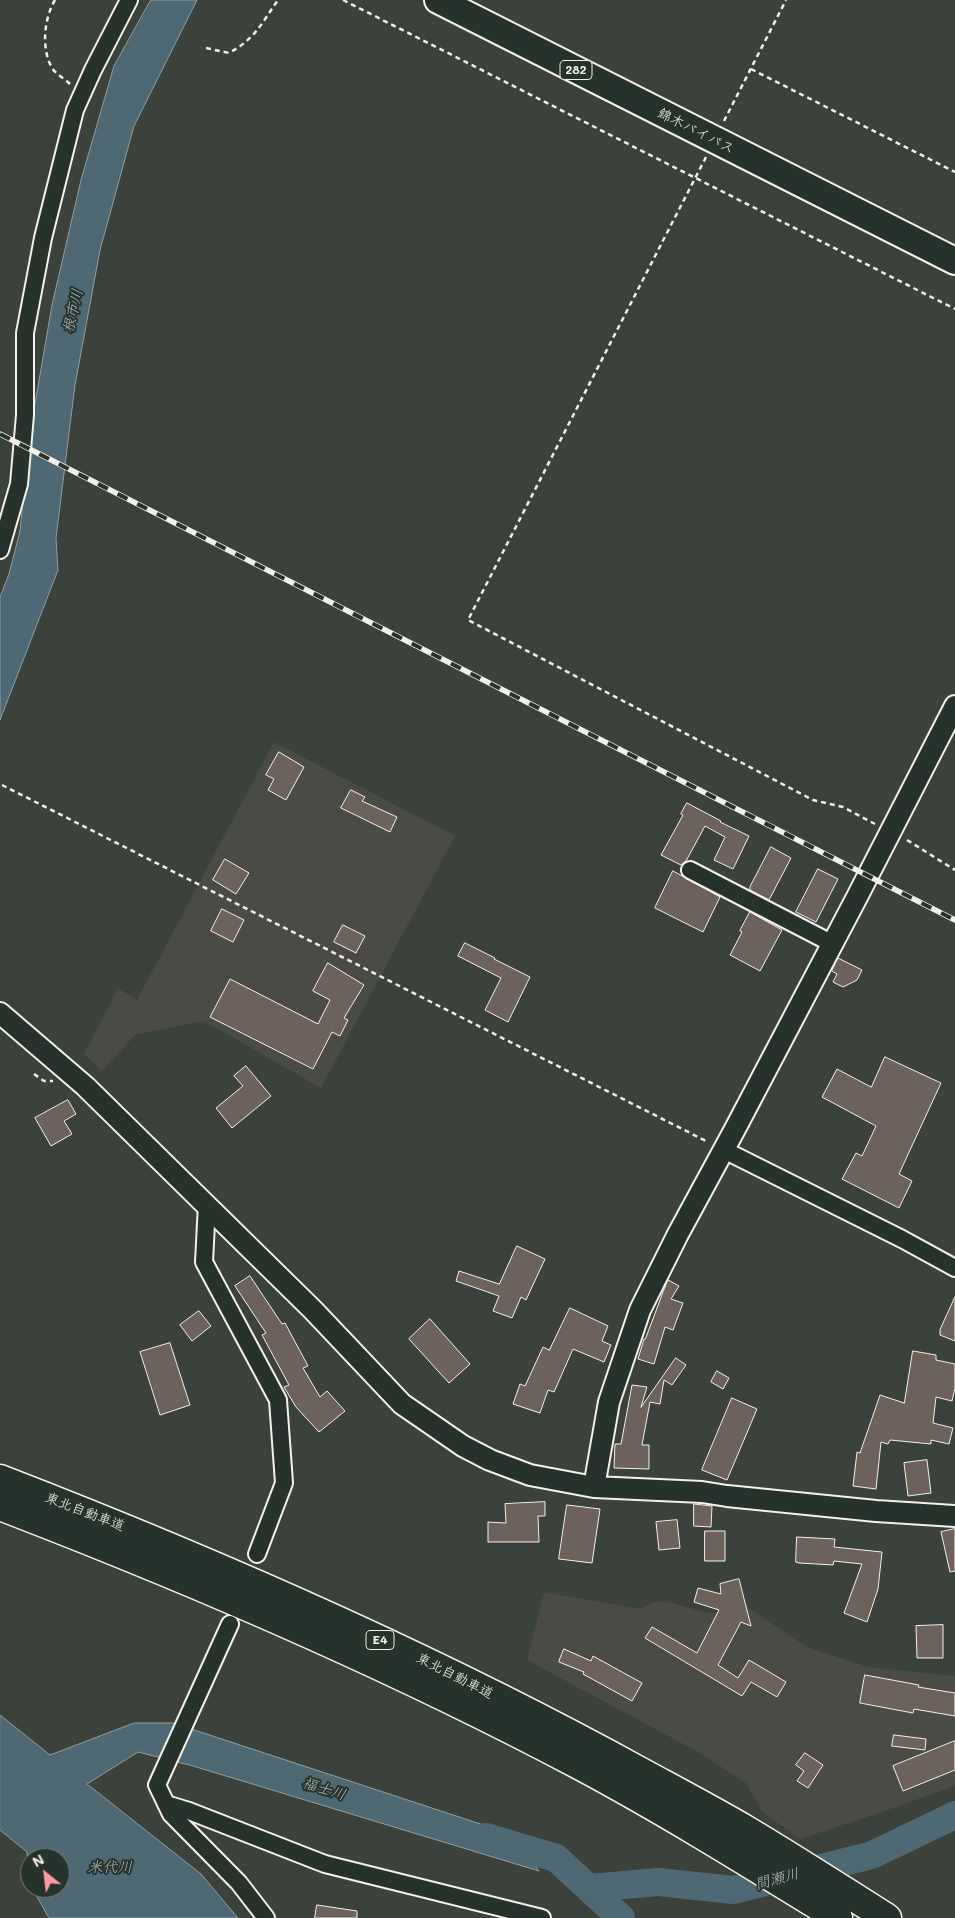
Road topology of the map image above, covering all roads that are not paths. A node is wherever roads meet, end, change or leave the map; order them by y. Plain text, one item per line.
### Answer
1 (129, 0) edge
2 (438, 0) edge
3 (955, 261) edge
4 (0, 550) edge
5 (955, 706) edge
6 (690, 870) dead end
7 (833, 944) junction
8 (0, 1013) edge
9 (724, 1150) junction
10 (207, 1204) junction
11 (955, 1268) edge
12 (0, 1480) edge
13 (594, 1487) junction
14 (0, 1506) edge
15 (955, 1516) edge
16 (257, 1554) dead end
17 (230, 1624) dead end
18 (166, 1804) junction
19 (266, 1918) edge
20 (542, 1918) edge
21 (838, 1918) edge
22 (887, 1918) edge

1 - 4 street
2 - 3 highway, 錦木バイパス / 282
5 - 7 street
6 - 7 street
7 - 9 street
8 - 10 street
9 - 11 street
9 - 13 street
10 - 13 street
10 - 16 street
12 - 22 highway, 東北自動車道 / E4
13 - 15 street
14 - 21 highway, 東北自動車道 / E4
17 - 18 street
18 - 19 street
18 - 20 street

